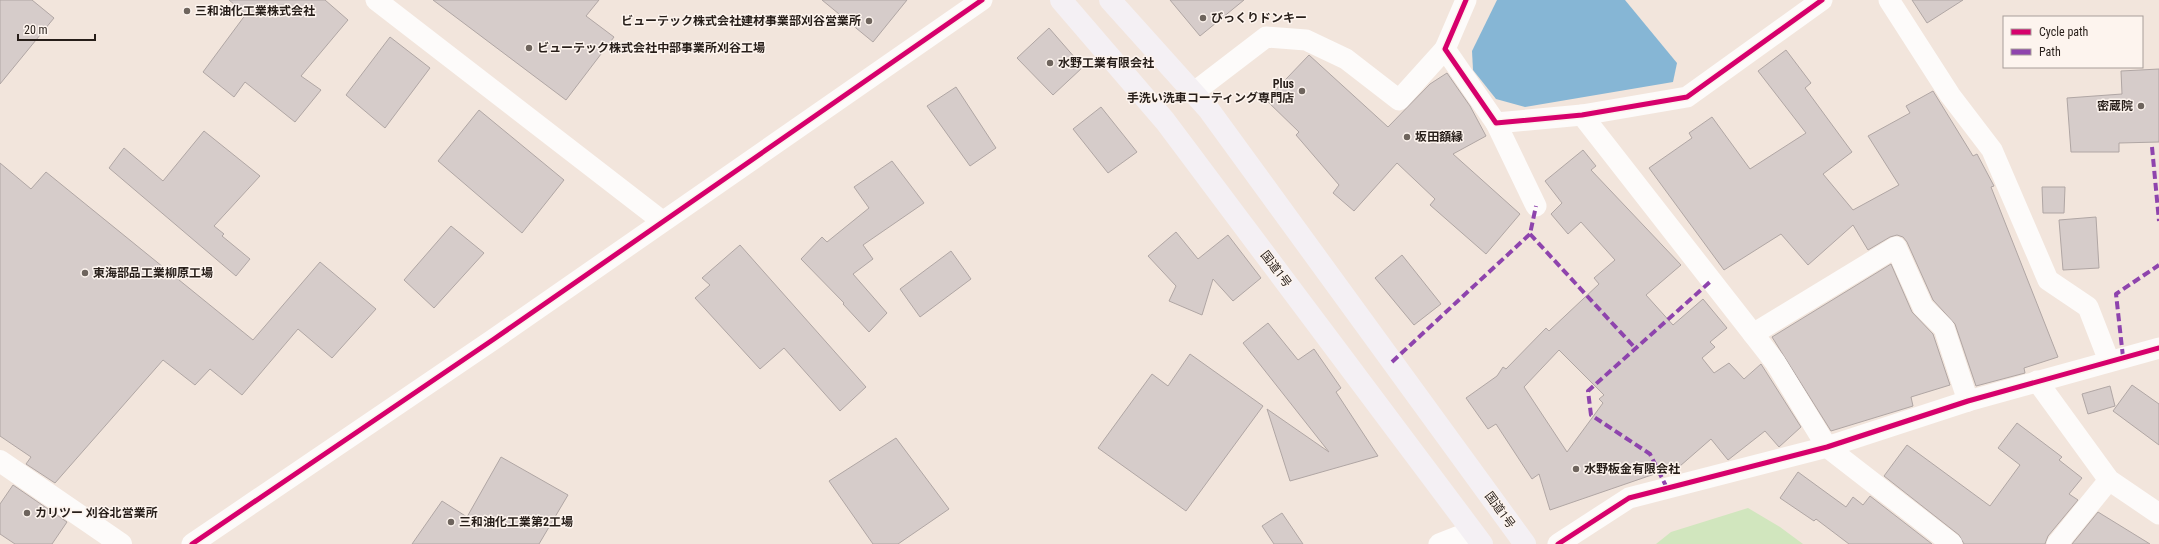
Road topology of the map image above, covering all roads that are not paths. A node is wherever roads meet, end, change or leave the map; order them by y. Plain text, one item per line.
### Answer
1 (376, 0) edge
2 (982, 0) edge
3 (1061, 0) edge
4 (1110, 0) edge
5 (1466, 0) edge
6 (1822, 0) edge
7 (1889, 0) edge
8 (1445, 48) junction
9 (1193, 93) junction
10 (1582, 115) junction
11 (1496, 123) junction
12 (1536, 206) dead end
13 (662, 221) junction
14 (1753, 334) junction
15 (2159, 348) edge
16 (2110, 361) junction
17 (2037, 381) junction
18 (1968, 401) junction
19 (1827, 447) junction
20 (0, 461) edge
21 (2109, 480) junction
22 (2159, 514) edge
23 (1477, 538) edge
24 (121, 544) edge
25 (192, 544) edge
26 (1439, 544) edge
27 (1525, 544) edge
28 (1558, 544) edge
29 (1952, 544) edge
30 (2057, 544) edge

1 - 13 street
2 - 13 street
3 - 23 highway, 国道1号
4 - 9 highway, 国道1号
5 - 8 street
6 - 10 street
7 - 16 street
8 - 9 street
8 - 11 street
9 - 27 highway, 国道1号
10 - 11 street
10 - 14 street
11 - 12 street
13 - 25 street
14 - 18 street
14 - 19 street
15 - 16 street
16 - 17 street
17 - 18 street
17 - 21 street
18 - 19 street
19 - 28 street
19 - 29 street
20 - 24 street
21 - 22 street
21 - 30 street
23 - 26 street

